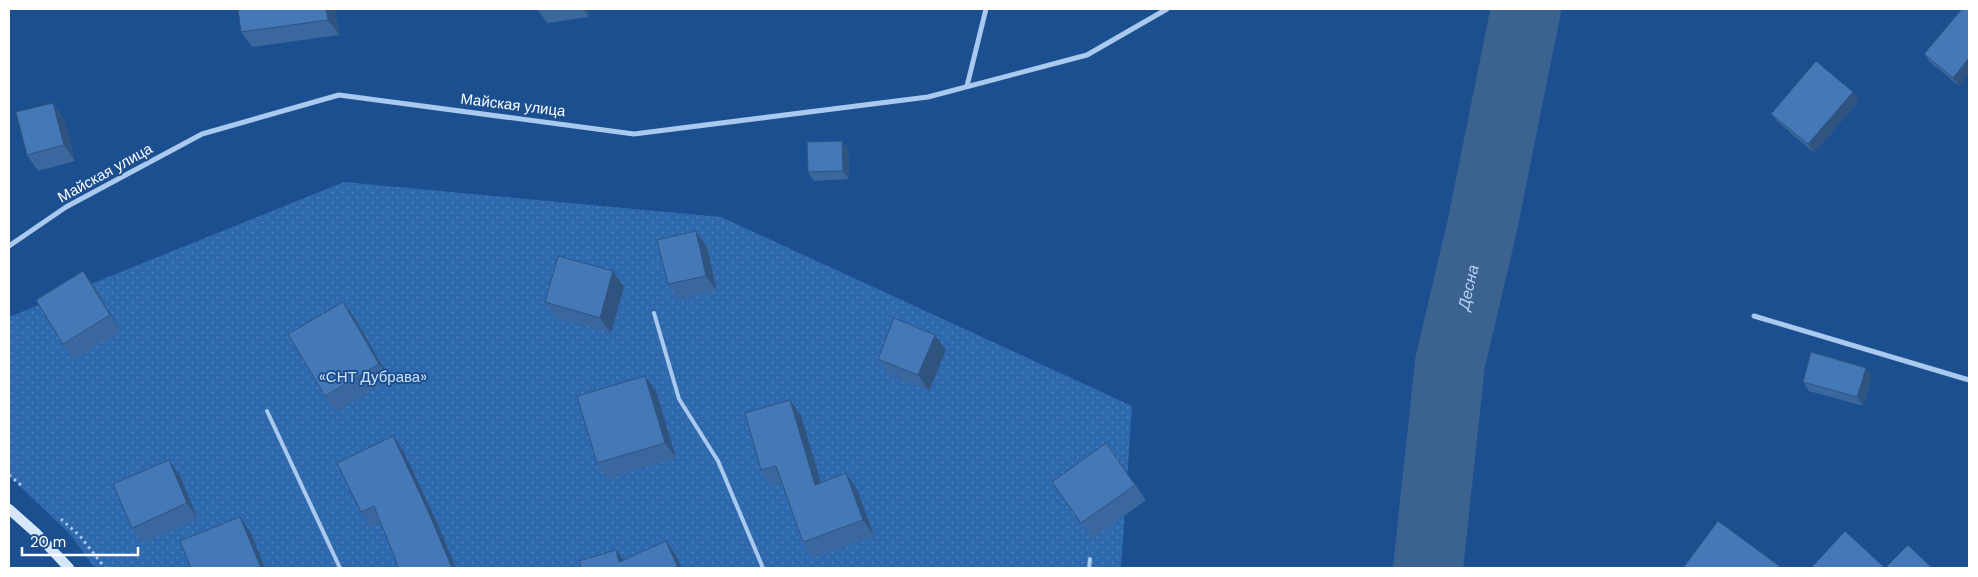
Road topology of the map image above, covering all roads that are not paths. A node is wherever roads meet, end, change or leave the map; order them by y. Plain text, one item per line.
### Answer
1 (986, 9) edge
2 (1167, 9) edge
3 (967, 86) junction
4 (9, 246) edge
5 (654, 313) dead end
6 (1754, 316) dead end
7 (1969, 380) edge
8 (267, 411) dead end
9 (9, 509) edge
10 (1090, 558) dead end
11 (69, 568) edge
12 (340, 568) edge
13 (763, 568) edge
14 (1089, 568) edge

1 - 3 street
2 - 3 street, Майская улица
3 - 4 street, Майская улица
5 - 13 lane
6 - 7 street
8 - 12 lane
9 - 11 street
10 - 14 lane

